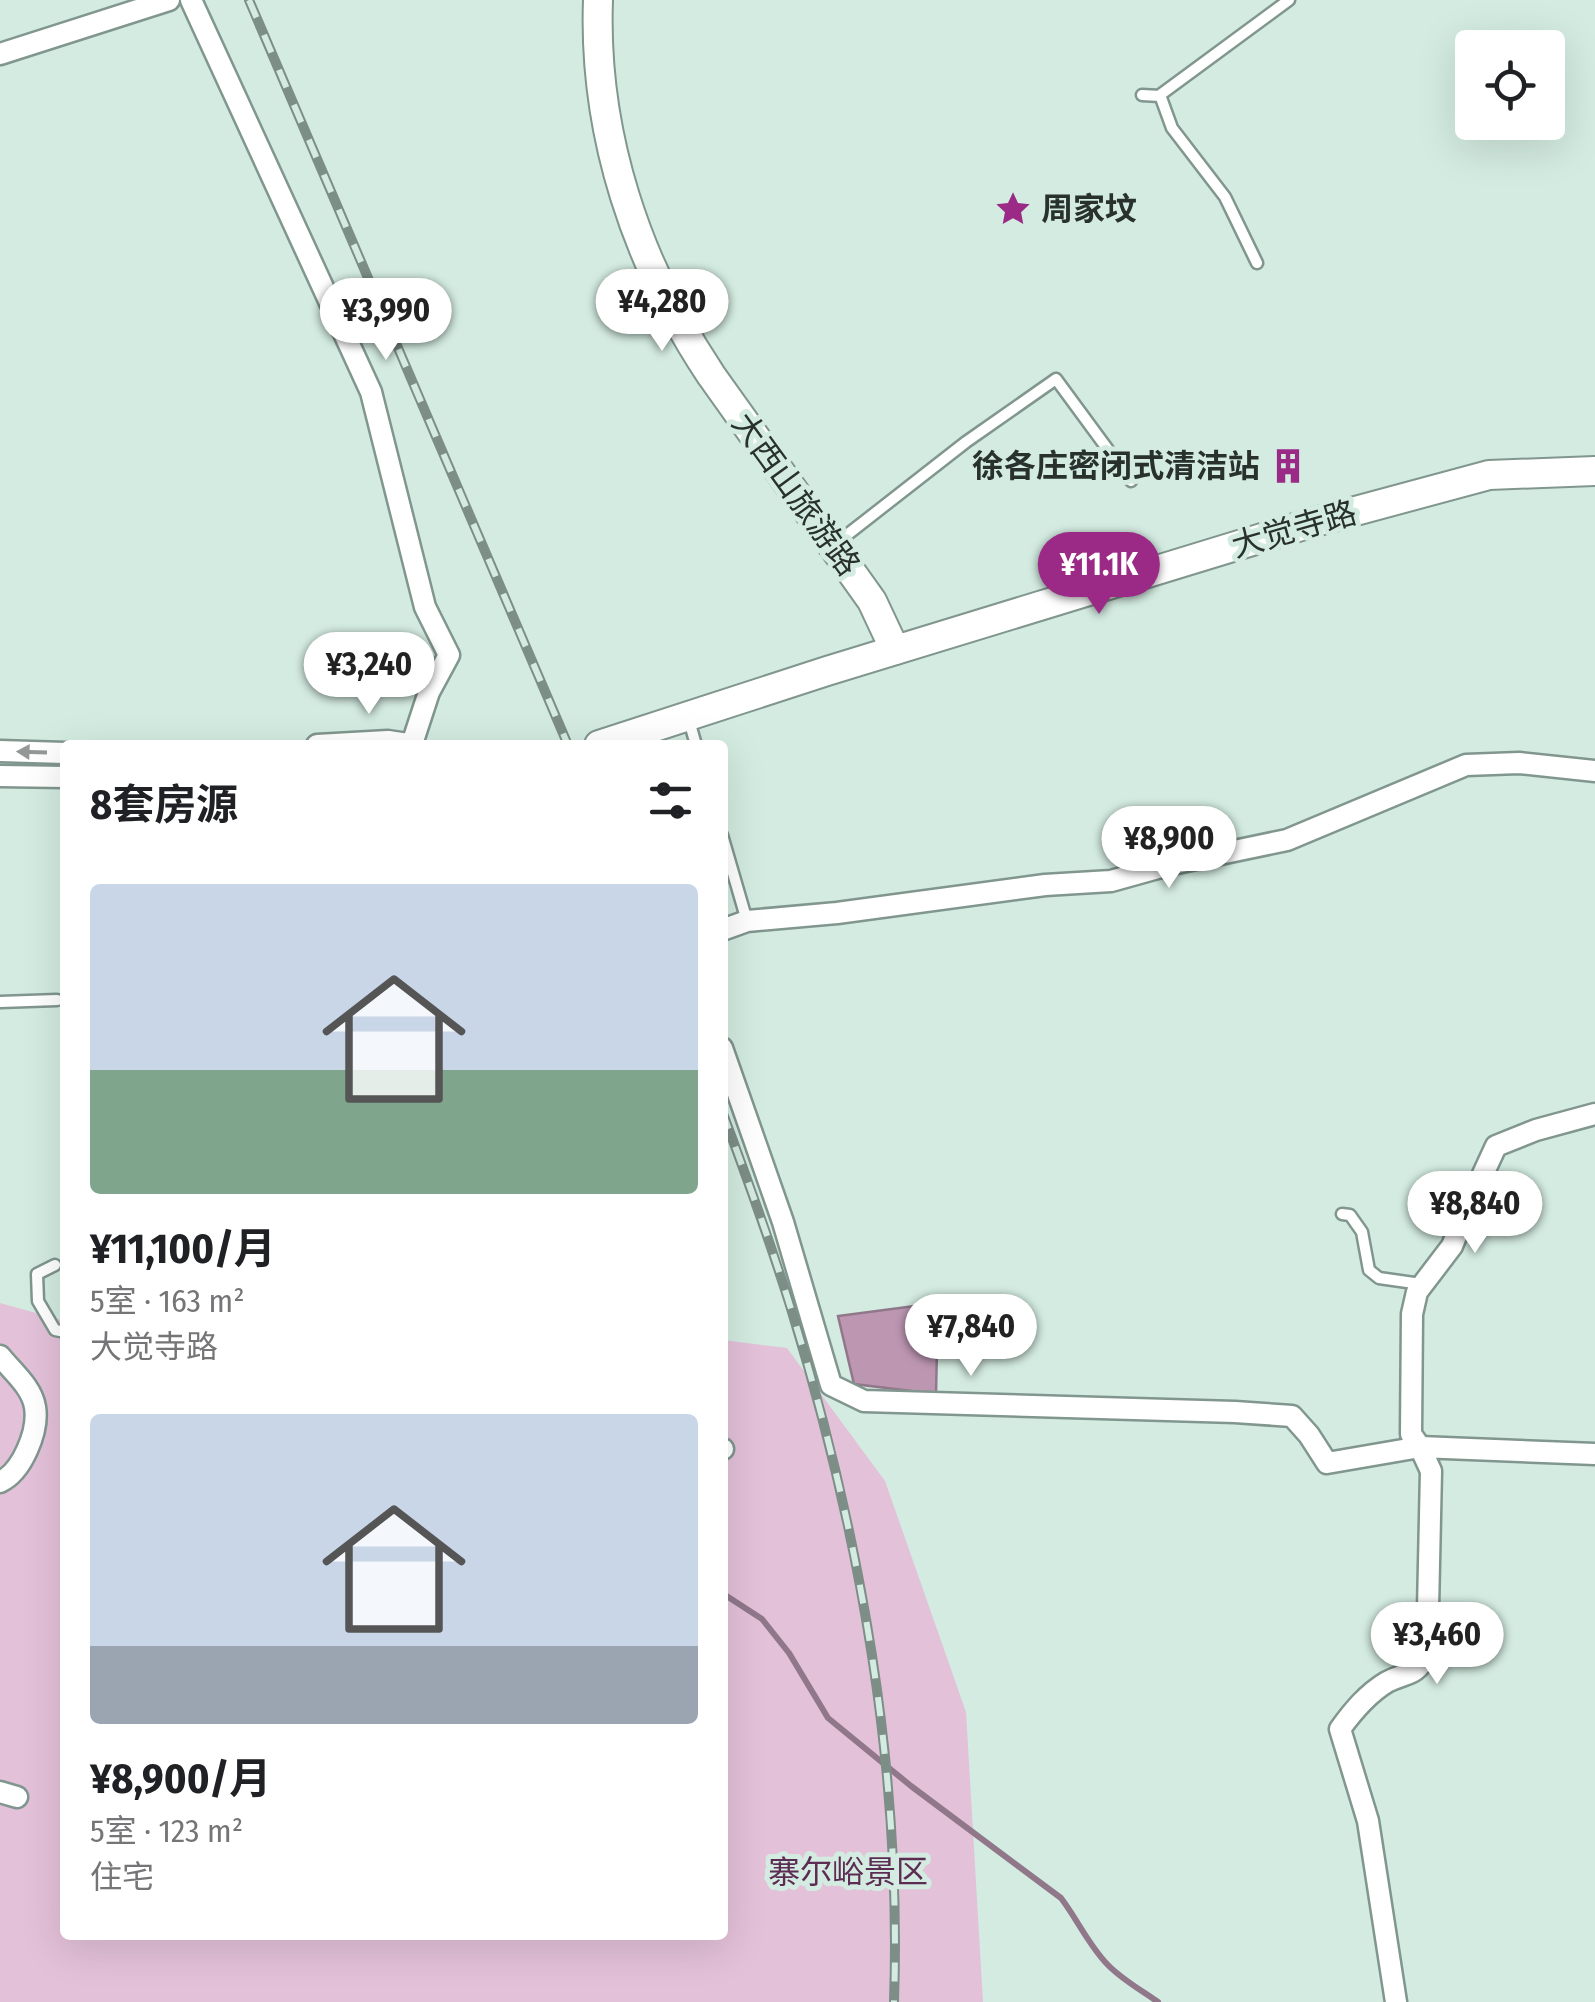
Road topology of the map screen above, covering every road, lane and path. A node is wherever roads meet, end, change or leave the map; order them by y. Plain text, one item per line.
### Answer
1 (169, 0) edge
2 (191, 0) edge
3 (598, 0) edge
4 (1289, 0) edge
5 (0, 54) edge
6 (1142, 95) dead end
7 (1160, 96) junction
8 (1257, 263) dead end
9 (1595, 470) edge
10 (1131, 482) dead end
11 (834, 546) junction
12 (895, 650) junction
13 (688, 717) junction
14 (415, 740) edge
15 (613, 740) edge
16 (695, 740) edge
17 (0, 751) edge
18 (60, 754) edge
19 (1595, 771) edge
20 (0, 776) edge
21 (60, 777) edge
22 (728, 856) edge
23 (748, 921) junction
24 (728, 928) edge
25 (58, 1000) dead end
26 (0, 1002) edge
27 (728, 1065) edge
28 (1595, 1114) edge
29 (1342, 1214) dead end
30 (55, 1266) dead end
31 (1422, 1284) junction
32 (60, 1331) edge
33 (0, 1356) edge
34 (1420, 1447) junction
35 (1595, 1454) edge
36 (0, 1482) edge
37 (1396, 2002) edge

1 - 5 street
2 - 14 street
3 - 11 street, 大西山旅游路
4 - 7 lane
6 - 7 lane
7 - 8 lane
9 - 12 street, 大觉寺路
10 - 11 lane
11 - 12 street, 大西山旅游路
12 - 13 street, 大觉寺路
13 - 15 street, 大觉寺路
13 - 16 lane
18 -> 17 street
19 - 23 street
20 - 21 street
22 - 23 lane
23 - 24 street
25 - 26 lane
27 - 34 street
28 - 31 street
29 - 31 lane
30 - 32 lane
31 - 34 street
33 - 36 street
34 - 35 street
34 - 37 street

